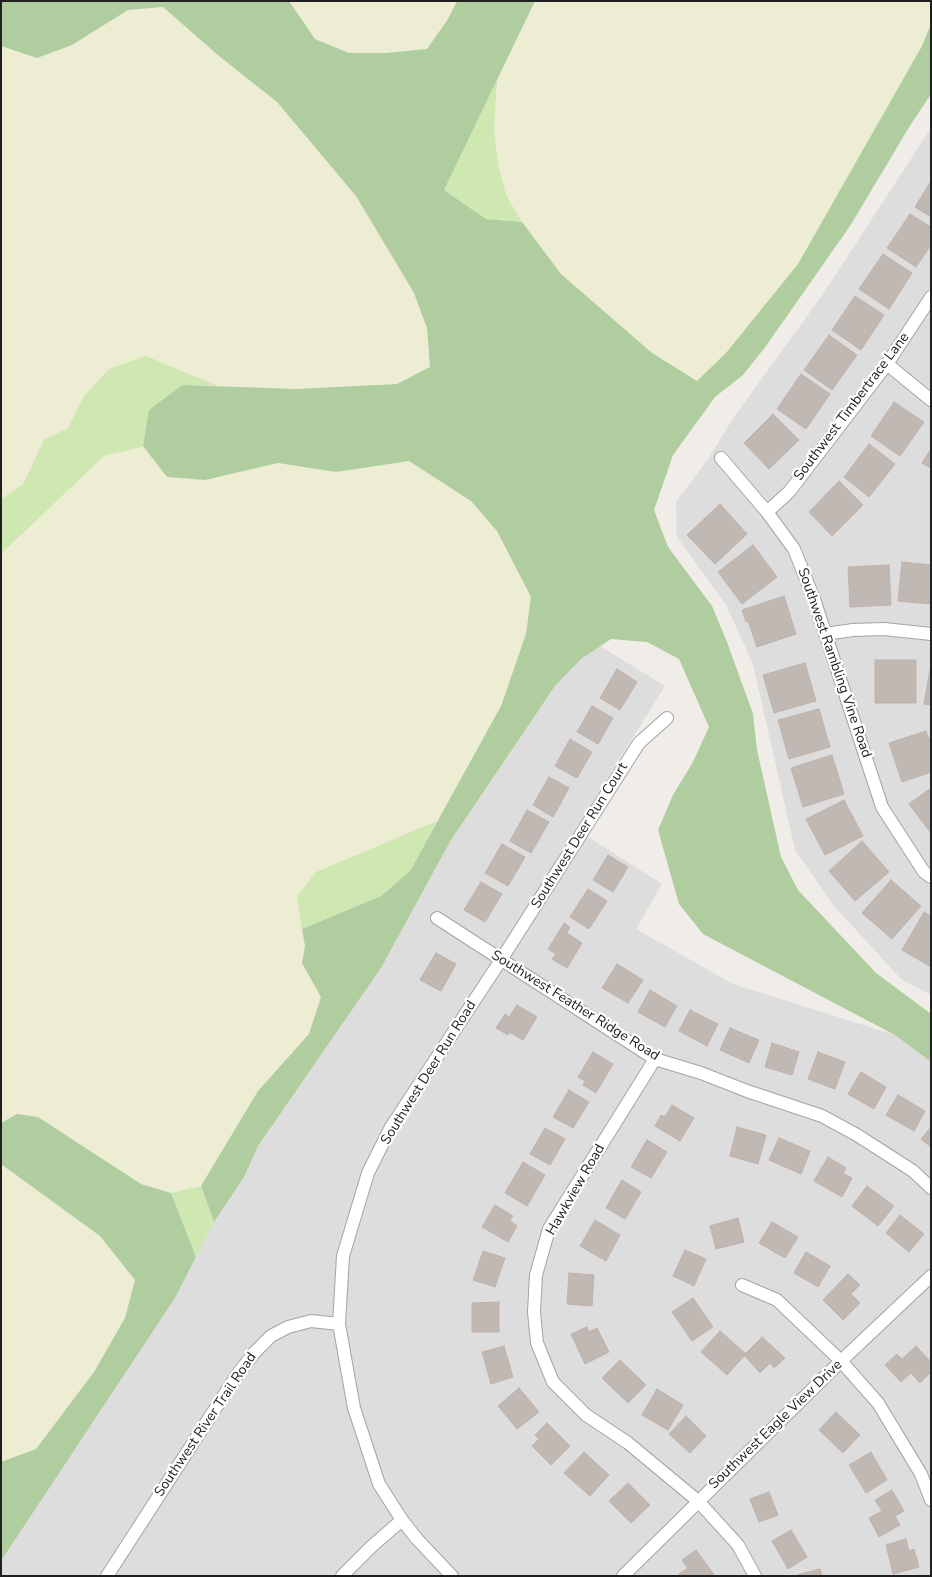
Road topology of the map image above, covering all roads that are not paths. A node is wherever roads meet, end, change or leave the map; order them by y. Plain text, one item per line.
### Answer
1 (931, 296) edge
2 (887, 364) junction
3 (931, 400) edge
4 (721, 458) dead end
5 (767, 512) junction
6 (825, 634) junction
7 (931, 634) edge
8 (667, 718) dead end
9 (931, 877) edge
10 (437, 918) dead end
11 (502, 960) junction
12 (655, 1059) junction
13 (931, 1188) edge
14 (931, 1276) edge
15 (742, 1285) dead end
16 (339, 1324) junction
17 (841, 1361) junction
18 (931, 1500) edge
19 (698, 1501) junction
20 (402, 1520) junction
21 (107, 1576) edge
22 (342, 1576) edge
23 (452, 1576) edge
24 (623, 1576) edge
25 (755, 1576) edge

1 - 2 street, Southwest Timbertrace Lane
2 - 3 street
2 - 5 street, Southwest Timbertrace Lane
4 - 5 street, Southwest Rambling Vine Road
5 - 6 street, Southwest Rambling Vine Road
6 - 7 street
6 - 9 street, Southwest Rambling Vine Road
8 - 11 street, Southwest Deer Run Court
10 - 11 street, Southwest Feather Ridge Road
11 - 12 street, Southwest Feather Ridge Road
11 - 16 street, Southwest Deer Run Road
12 - 13 street, Southwest Feather Ridge Road
12 - 19 street, Hawkview Road
14 - 17 street, Southwest Eagle View Drive
15 - 17 street
16 - 20 street, Southwest Deer Run Road
16 - 21 street, Southwest River Trail Road
17 - 18 street
17 - 19 street, Southwest Eagle View Drive
19 - 24 street, Southwest Eagle View Drive
19 - 25 street, Hawkview Road
20 - 22 street
20 - 23 street, Southwest Deer Run Road

